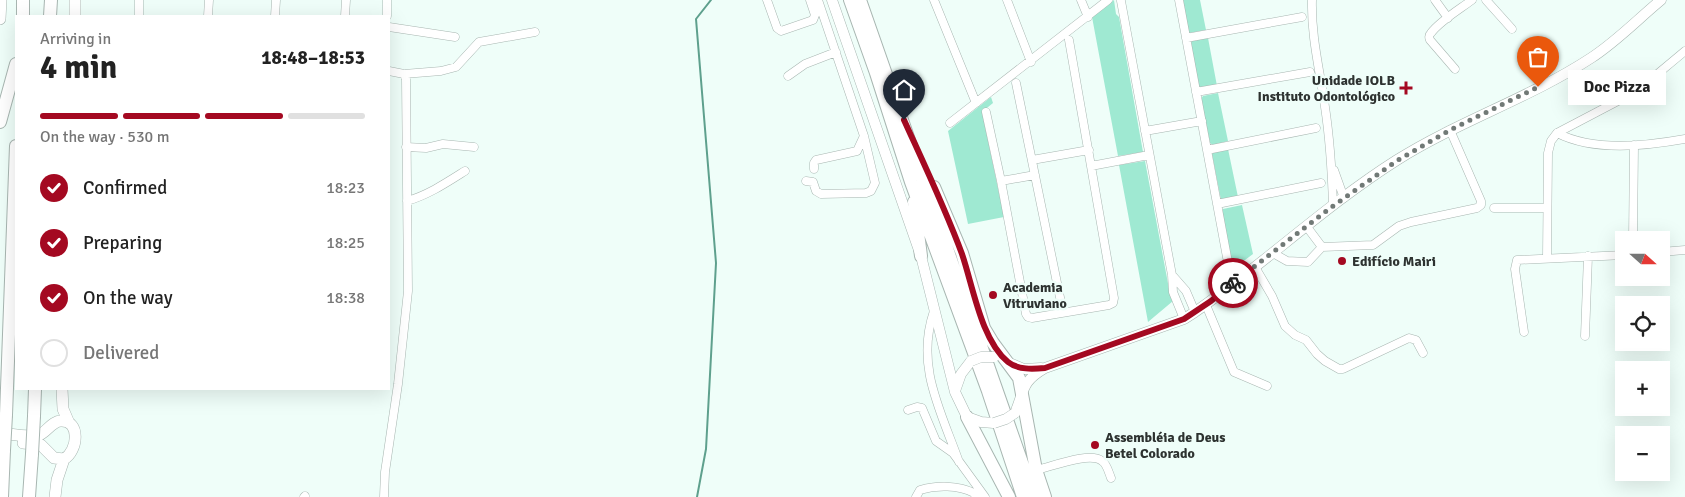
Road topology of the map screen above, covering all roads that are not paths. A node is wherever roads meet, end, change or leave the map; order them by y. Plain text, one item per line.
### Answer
1 (1, 0) edge
2 (23, 0) edge
3 (51, 0) edge
4 (75, 0) edge
5 (139, 0) edge
6 (209, 0) edge
7 (276, 0) edge
8 (346, 0) edge
9 (387, 0) edge
10 (767, 0) edge
11 (810, 0) edge
12 (818, 0) edge
13 (832, 0) edge
14 (850, 0) edge
15 (860, 0) edge
16 (934, 0) edge
17 (1007, 0) edge
18 (1081, 0) edge
19 (1108, 0) edge
20 (1180, 0) edge
21 (1312, 0) edge
22 (1434, 0) edge
23 (1472, 0) edge
24 (1486, 0) edge
25 (1661, 0) edge
26 (1121, 1) edge
27 (23, 15) edge
28 (50, 15) edge
29 (75, 15) edge
30 (139, 15) edge
31 (208, 15) edge
32 (275, 15) edge
33 (345, 15) edge
34 (387, 15) edge
35 (1088, 17) junction
36 (1302, 17) dead end
37 (1448, 18) junction
38 (0, 19) edge
39 (390, 27) edge
40 (1512, 28) dead end
41 (534, 32) dead end
42 (455, 37) dead end
43 (1186, 38) junction
44 (1069, 40) dead end
45 (1685, 51) edge
46 (836, 52) junction
47 (1030, 62) junction
48 (15, 68) edge
49 (1455, 69) dead end
50 (390, 71) edge
51 (1310, 72) dead end
52 (404, 74) junction
53 (788, 76) dead end
54 (1016, 83) dead end
55 (1196, 92) junction
56 (896, 102) junction
57 (976, 103) junction
58 (986, 112) dead end
59 (1202, 121) junction
60 (0, 122) edge
61 (950, 122) dead end
62 (1316, 128) dead end
63 (1450, 130) junction
64 (1145, 131) junction
65 (1557, 133) junction
66 (864, 136) junction
67 (1685, 139) edge
68 (1634, 145) junction
69 (406, 147) junction
70 (474, 147) dead end
71 (1089, 150) junction
72 (1207, 150) junction
73 (1149, 155) junction
74 (1032, 160) junction
75 (1332, 163) junction
76 (1091, 166) junction
77 (814, 170) dead end
78 (465, 171) dead end
79 (1035, 175) junction
80 (806, 181) dead end
81 (1001, 181) junction
82 (911, 182) junction
83 (1321, 183) dead end
84 (1344, 198) junction
85 (407, 201) junction
86 (15, 204) edge
87 (1217, 204) junction
88 (1333, 206) junction
89 (1494, 208) dead end
90 (1546, 208) junction
91 (1308, 227) junction
92 (1633, 231) edge
93 (1322, 247) junction
94 (1685, 250) edge
95 (1670, 251) edge
96 (1273, 253) junction
97 (1615, 255) edge
98 (920, 256) junction
99 (1588, 256) junction
100 (1547, 258) junction
101 (1255, 267) junction
102 (1172, 275) junction
103 (1232, 284) junction
104 (1206, 305) junction
105 (935, 309) junction
106 (1063, 312) junction
107 (1195, 312) junction
108 (1184, 319) junction
109 (1524, 332) dead end
110 (1585, 336) dead end
111 (1423, 353) dead end
112 (1008, 362) junction
113 (1045, 368) junction
114 (1267, 386) dead end
115 (35, 390) edge
116 (62, 390) edge
117 (955, 392) junction
118 (1022, 393) junction
119 (908, 410) dead end
120 (967, 417) junction
121 (69, 423) junction
122 (0, 433) edge
123 (2, 446) edge
124 (64, 459) junction
125 (960, 462) junction
126 (1036, 470) junction
127 (1111, 478) dead end
128 (2, 497) edge
129 (29, 497) edge
130 (55, 497) edge
131 (384, 497) edge
132 (916, 497) edge
133 (976, 497) edge
134 (985, 497) edge
135 (1009, 497) edge
136 (1023, 497) edge
137 (1034, 497) edge
138 (1045, 497) edge

1 - 38 main road
2 - 27 main road
3 - 28 main road
4 - 29 main road
5 - 30 street
6 - 31 street
7 - 32 street
8 - 33 street
9 - 34 street
10 - 11 street
12 - 46 street
13 - 98 street
14 - 82 main road
15 - 56 main road
16 - 57 street
17 - 47 street
18 - 35 street
19 - 35 street
20 - 43 street
21 - 75 street
22 - 37 street
23 - 37 street
24 - 40 street
25 - 63 street
26 - 64 street
35 - 47 street
36 - 43 street
37 - 49 street
39 - 42 street
41 - 52 street
43 - 55 street
44 - 71 street
45 - 65 street
46 - 53 street
46 - 66 street
47 - 57 street
48 - 60 main road
50 - 52 street
51 - 55 street
52 - 69 street
54 - 74 street
55 - 59 street
56 - 112 main road
56 - 137 main road
57 - 61 street
58 - 81 street
59 - 64 street
59 - 72 street
62 - 72 street
63 - 84 street
63 - 93 street
64 - 73 street
65 - 68 street
65 - 90 street
66 - 77 street
66 - 80 street
67 - 68 street
68 - 92 street
69 - 70 street
69 - 85 street
71 - 74 street
71 - 76 street
72 - 87 street
73 - 76 street
73 - 102 street
74 - 79 street
75 - 84 street
75 - 88 street
76 - 106 street
78 - 85 street
79 - 81 street
79 - 106 street
81 - 106 street
82 - 98 main road
82 - 136 main road
83 - 87 street
84 - 88 street
85 - 131 street
86 - 123 main road, bridge
87 - 103 street
88 - 91 street
89 - 90 street
90 - 100 street
91 - 93 street
91 - 96 street
93 - 96 street
94 - 95 street
96 - 101 street
97 - 99 street
98 - 105 street
99 - 100 street
99 - 110 street
100 - 109 street
101 - 103 street
101 - 111 street
102 - 107 street
102 - 108 street
103 - 104 street
104 - 107 street
104 - 114 street
105 - 117 street
105 - 125 street
107 - 108 street
108 - 113 street
112 - 113 street
112 - 117 street, bridge
112 - 118 main road
113 - 118 street
115 - 129 main road, bridge
116 - 121 main road
117 - 120 street
118 - 120 street, bridge
118 - 126 main road
119 - 125 street
120 - 135 main road
121 - 122 main road
121 - 124 main road
123 - 124 main road
123 - 128 main road
124 - 130 main road
125 - 134 street
126 - 127 street
126 - 138 main road
132 - 133 street

